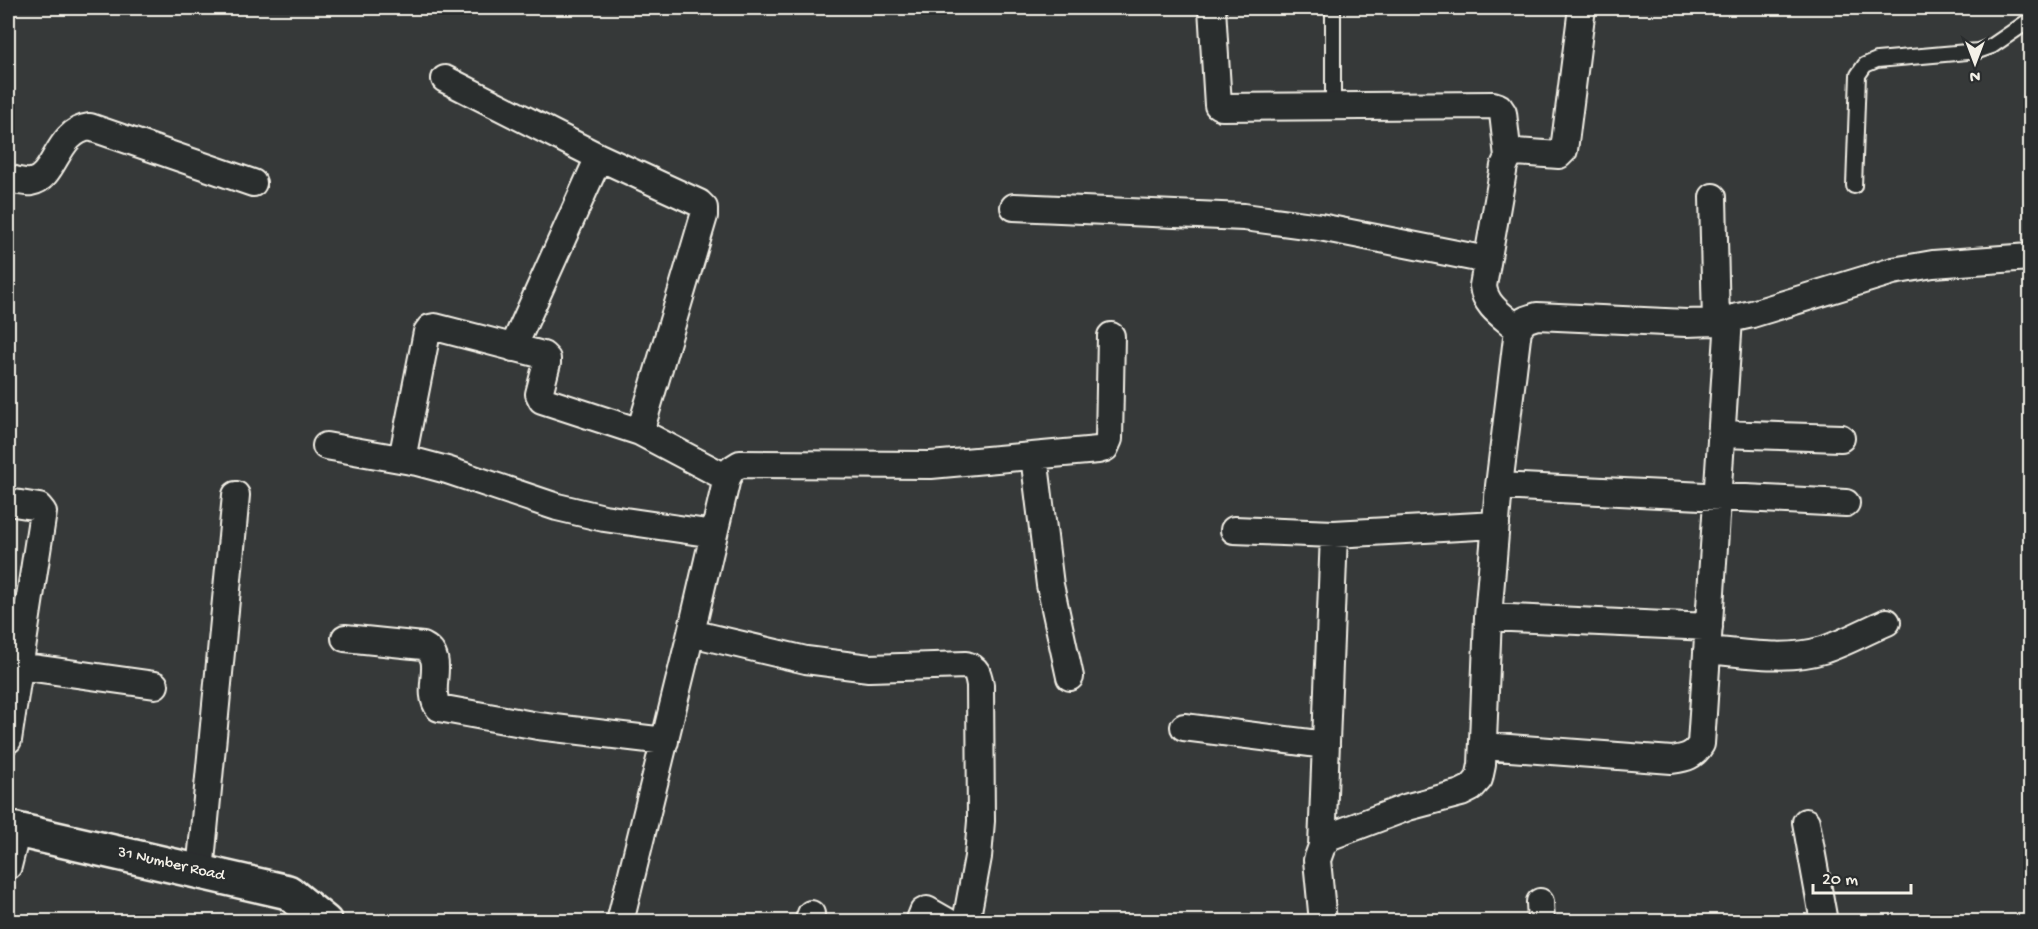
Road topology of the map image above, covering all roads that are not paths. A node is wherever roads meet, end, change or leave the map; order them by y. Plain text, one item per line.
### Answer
1 (1212, 8) edge
2 (1333, 8) edge
3 (1582, 8) edge
4 (2031, 20) edge
5 (445, 79) dead end
6 (1332, 106) junction
7 (599, 157) junction
8 (1508, 157) junction
9 (8, 178) edge
10 (253, 183) dead end
11 (1854, 186) dead end
12 (1713, 197) dead end
13 (1014, 207) dead end
14 (2031, 257) edge
15 (1487, 260) junction
16 (1723, 321) junction
17 (1518, 329) junction
18 (1111, 336) dead end
19 (513, 348) junction
20 (640, 432) junction
21 (1722, 434) junction
22 (1841, 438) dead end
23 (326, 446) dead end
24 (1034, 456) junction
25 (402, 459) junction
26 (727, 478) junction
27 (1499, 486) junction
28 (236, 495) dead end
29 (1718, 498) junction
30 (8, 502) edge
31 (1846, 504) dead end
32 (1496, 525) junction
33 (1234, 530) dead end
34 (714, 534) junction
35 (1334, 534) junction
36 (1488, 616) junction
37 (1887, 622) dead end
38 (691, 633) junction
39 (345, 638) dead end
40 (1708, 638) junction
41 (19, 666) junction
42 (1070, 677) dead end
43 (155, 685) dead end
44 (1184, 727) dead end
45 (8, 740) edge
46 (664, 741) junction
47 (1326, 745) junction
48 (1483, 746) junction
49 (1806, 822) dead end
50 (13, 829) edge
51 (1322, 846) junction
52 (8, 866) edge
53 (200, 872) junction
54 (326, 921) edge
55 (620, 921) edge
56 (919, 921) edge
57 (948, 921) edge
58 (966, 921) edge
59 (1323, 921) edge
60 (1824, 921) edge

1 - 6 street
2 - 6 lane
3 - 8 street
4 - 11 lane
5 - 7 street
6 - 8 street
7 - 19 street
7 - 20 street
8 - 15 street
9 - 10 street
12 - 16 street
13 - 15 street
14 - 16 street
15 - 17 street
16 - 17 street
16 - 21 street
17 - 27 street
18 - 24 street
19 - 20 street
19 - 25 street
20 - 26 street
21 - 22 street
21 - 29 street
23 - 25 street
24 - 26 street
24 - 42 street
25 - 34 street
26 - 34 street
27 - 29 street
27 - 32 street
28 - 53 street
29 - 31 street
29 - 40 street
30 - 41 street
32 - 35 street
32 - 36 street
33 - 35 street
34 - 38 street
35 - 47 street
36 - 40 street
36 - 48 street
37 - 40 street
38 - 46 street
38 - 58 street
39 - 46 street
40 - 48 street
41 - 43 street
41 - 45 street
44 - 47 street
46 - 55 street
47 - 51 street
48 - 51 street
49 - 60 street
50 - 52 street
50 - 53 main road, 31 Number Road
51 - 59 street
53 - 54 main road, 31 Number Road
56 - 57 street

